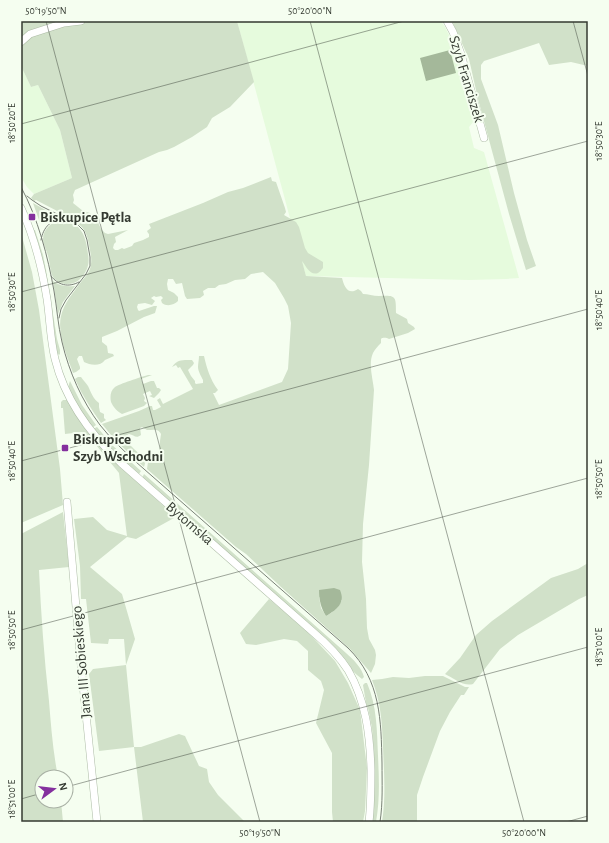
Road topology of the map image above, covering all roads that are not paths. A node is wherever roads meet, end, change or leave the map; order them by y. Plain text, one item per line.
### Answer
1 (81, 21) edge
2 (447, 21) edge
3 (21, 42) edge
4 (484, 138) dead end
5 (21, 208) edge
6 (67, 502) dead end
7 (97, 822) edge
8 (369, 822) edge

1 - 3 street
2 - 4 street, Szyb Franciszek
5 - 8 street, Bytomska
6 - 7 street, Jana III Sobieskiego

